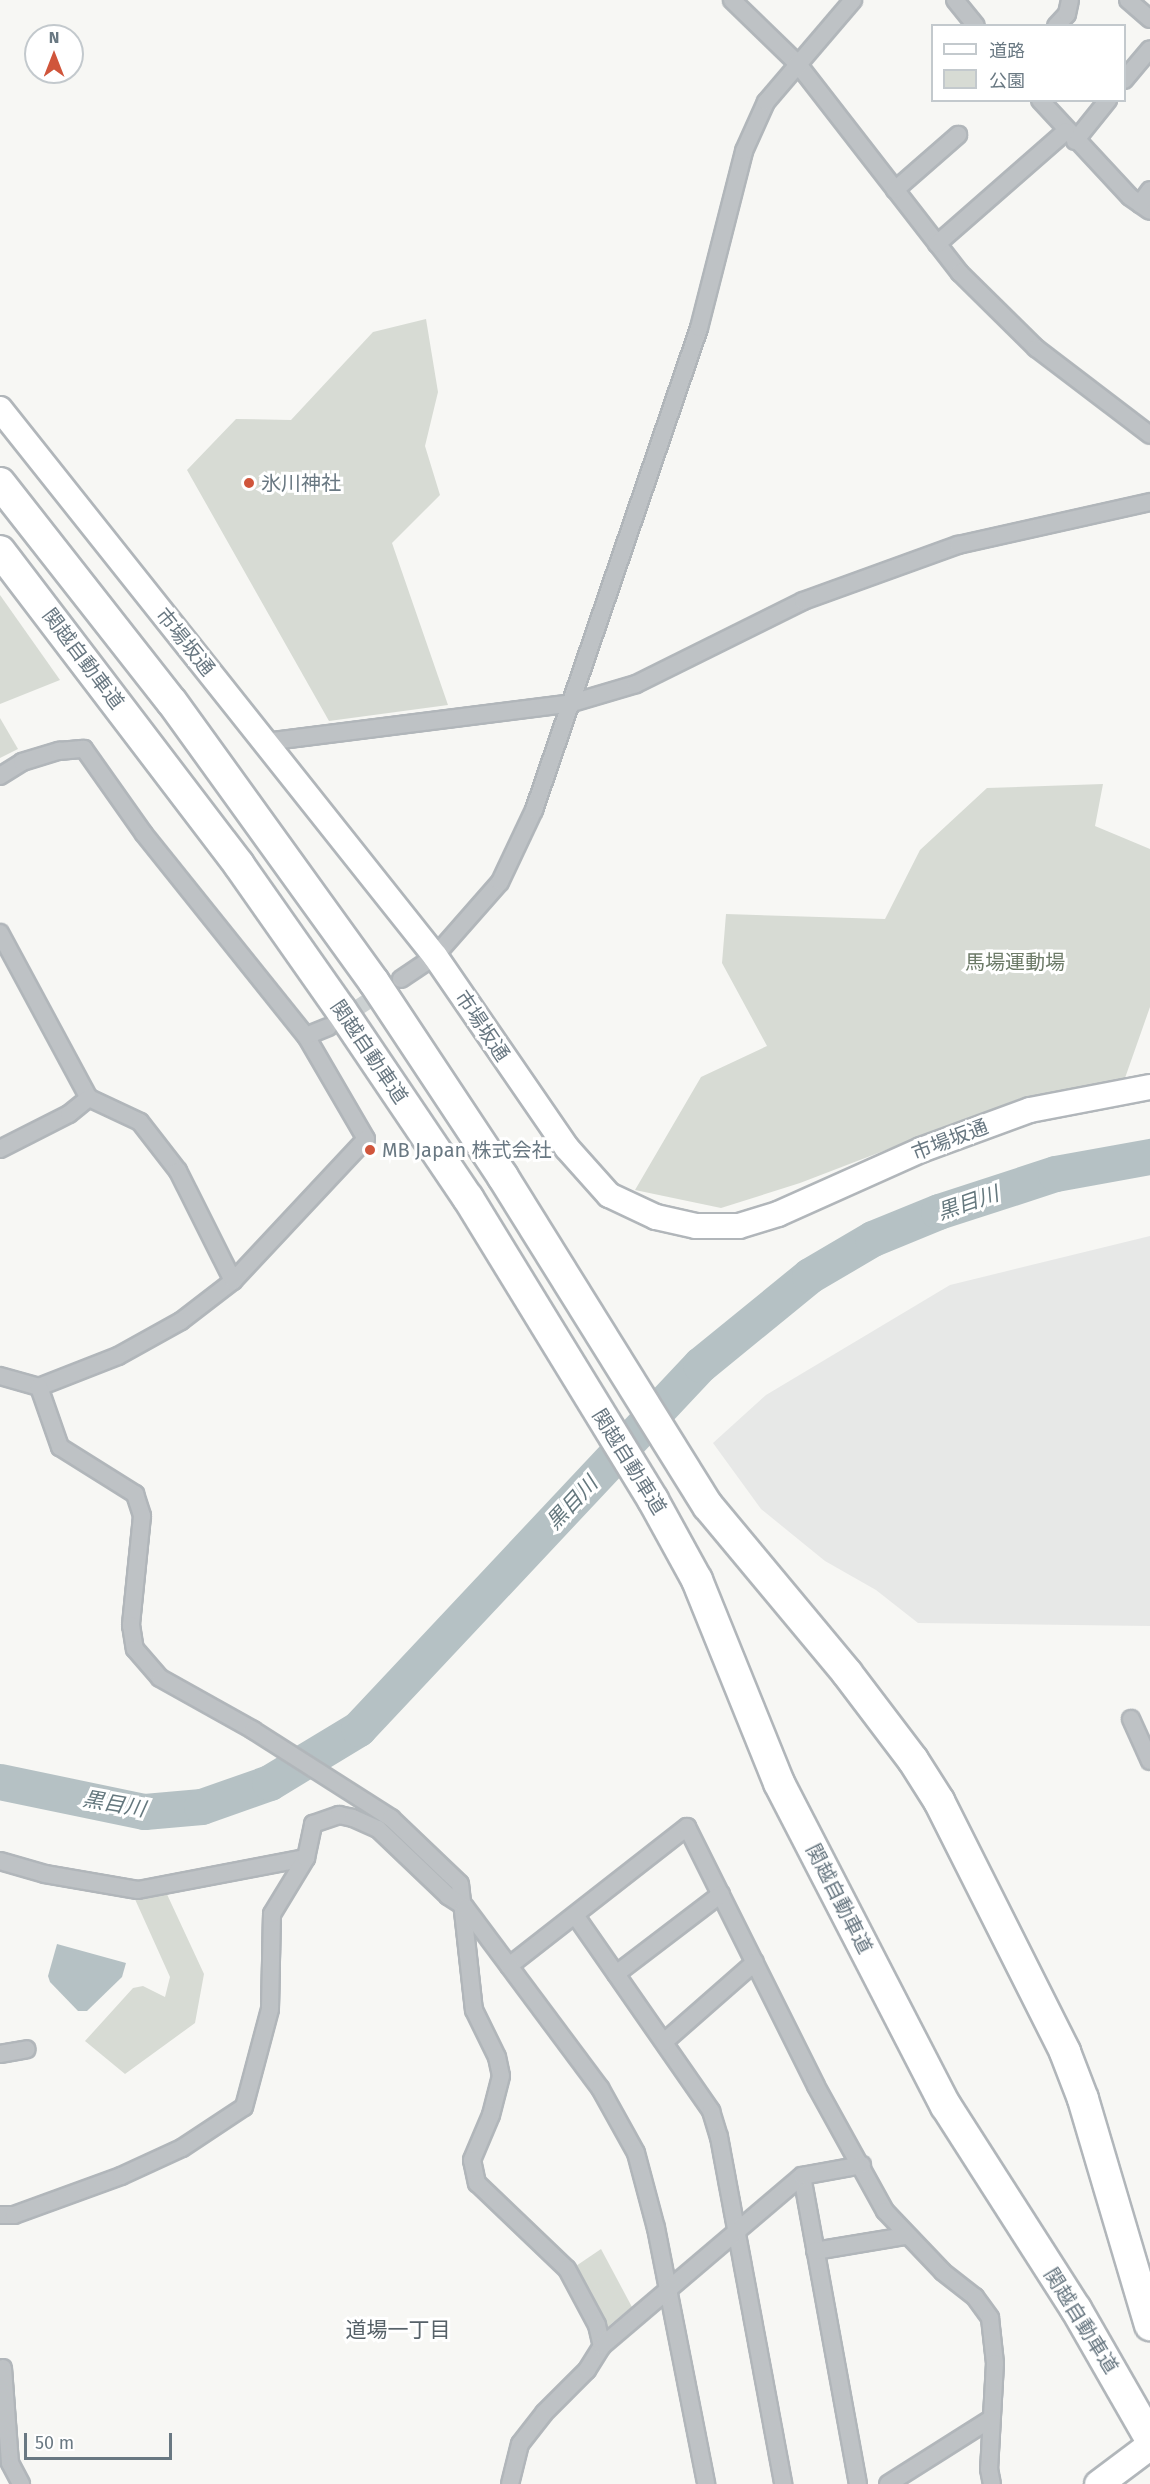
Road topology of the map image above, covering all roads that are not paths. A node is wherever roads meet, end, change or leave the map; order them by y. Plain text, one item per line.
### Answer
1 (732, 0) edge
2 (853, 0) edge
3 (954, 0) edge
4 (1070, 0) edge
5 (1128, 0) edge
6 (1150, 19) edge
7 (974, 24) edge
8 (1058, 24) edge
9 (1150, 49) edge
10 (797, 63) junction
11 (1126, 79) edge
12 (1042, 102) edge
13 (1106, 102) edge
14 (958, 135) dead end
15 (1070, 136) junction
16 (895, 190) junction
17 (1147, 202) edge
18 (937, 244) junction
19 (0, 409) edge
20 (1150, 435) edge
21 (0, 483) edge
22 (1150, 502) edge
23 (0, 551) edge
24 (573, 703) junction
25 (265, 742) junction
26 (0, 776) edge
27 (0, 933) edge
28 (435, 956) junction
29 (401, 979) tunnel mouth
30 (328, 1027) tunnel mouth
31 (306, 1036) junction
32 (1150, 1088) edge
33 (89, 1098) junction
34 (0, 1149) edge
35 (233, 1281) junction
36 (1, 1380) edge
37 (39, 1388) junction
38 (1131, 1719) dead end
39 (1150, 1761) edge
40 (306, 1858) junction
41 (0, 1861) edge
42 (721, 1894) junction
43 (465, 1907) junction
44 (575, 1915) junction
45 (755, 1962) junction
46 (509, 1966) junction
47 (616, 1974) junction
48 (664, 2042) junction
49 (27, 2049) dead end
50 (0, 2054) edge
51 (862, 2165) junction
52 (802, 2176) junction
53 (0, 2215) edge
54 (737, 2234) junction
55 (906, 2236) junction
56 (815, 2251) junction
57 (666, 2291) junction
58 (1150, 2325) edge
59 (602, 2346) junction
60 (3, 2368) dead end
61 (991, 2419) junction
62 (1148, 2437) edge
63 (21, 2484) edge
64 (510, 2484) edge
65 (706, 2484) edge
66 (783, 2484) edge
67 (858, 2484) edge
68 (888, 2484) edge
69 (992, 2484) edge
70 (1098, 2484) edge

1 - 10 street
2 - 10 street
3 - 7 street
4 - 8 street
5 - 6 street
9 - 11 street
10 - 16 street
10 - 24 street
12 - 15 street
13 - 15 street
14 - 16 street
15 - 17 street
15 - 18 street
16 - 18 street
18 - 20 street
19 - 25 street, 市場坂通
21 - 58 highway
22 - 24 street
23 - 62 highway, 関越自動車道
24 - 25 street
24 - 28 street
25 - 28 street, 市場坂通
26 - 31 street
27 - 33 street
28 - 29 street
28 - 32 street, 市場坂通
30 - 31 street
31 - 35 street
33 - 34 street
33 - 35 street
35 - 37 street
36 - 37 street
37 - 43 street
38 - 39 street
40 - 41 street
40 - 43 street
40 - 53 street
42 - 44 street
42 - 45 street
42 - 47 street
43 - 46 street
43 - 59 street
44 - 46 street
44 - 47 street
45 - 48 street
45 - 51 street
46 - 57 street
47 - 48 street
48 - 54 street
49 - 50 street
51 - 52 street
51 - 55 street
52 - 54 street
52 - 56 street
54 - 57 street
54 - 66 street
55 - 56 street
55 - 61 street
56 - 67 street
57 - 59 street
57 - 65 street
59 - 64 street
60 - 63 street
61 - 68 street
61 - 69 street
62 - 70 main road

